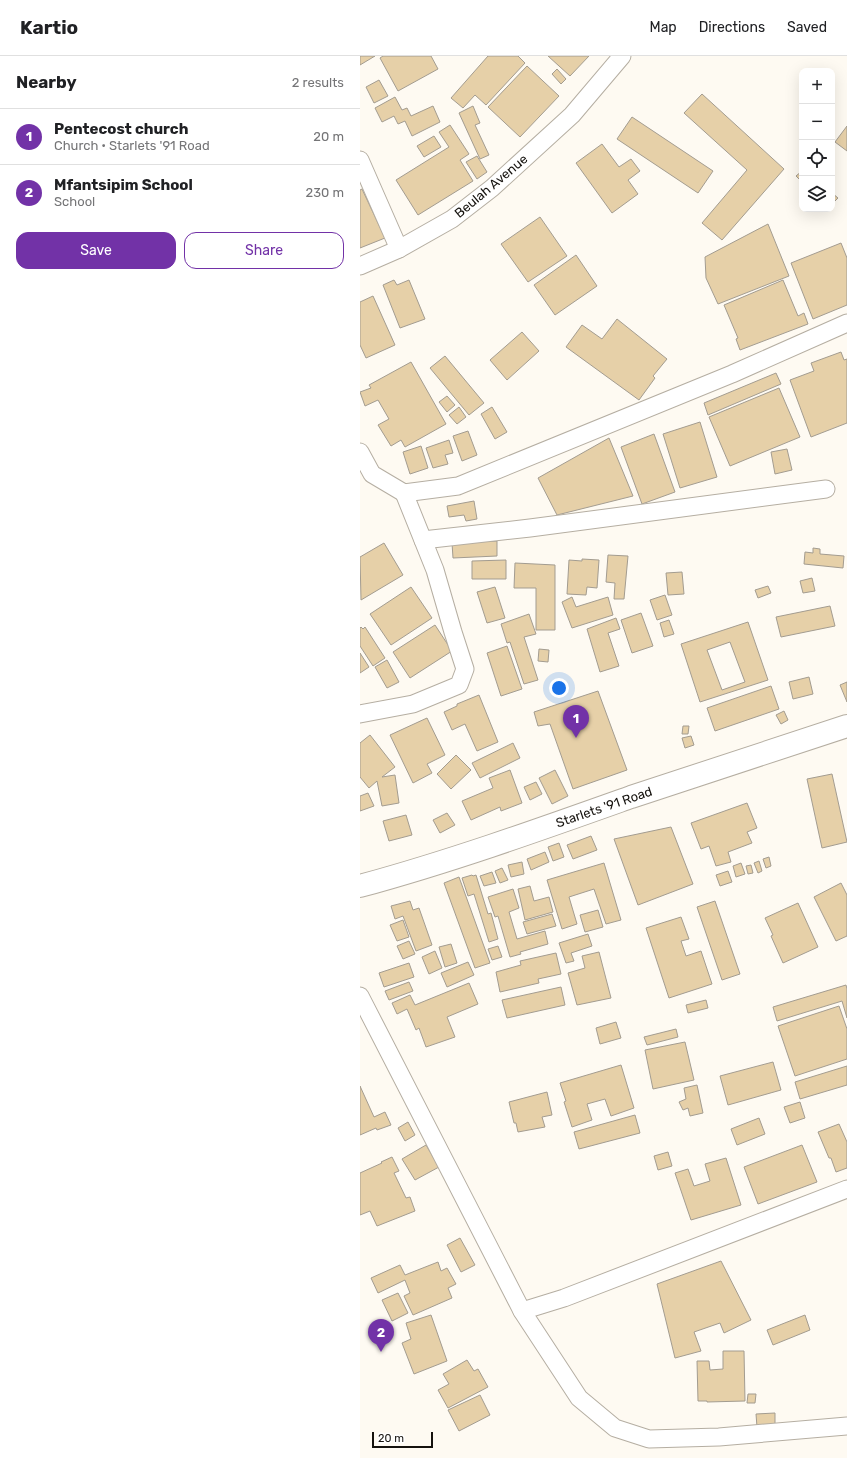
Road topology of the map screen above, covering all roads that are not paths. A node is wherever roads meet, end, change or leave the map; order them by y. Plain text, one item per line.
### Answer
1 (622, 56) edge
2 (360, 160) edge
3 (399, 249) junction
4 (360, 266) edge
5 (847, 323) edge
6 (360, 452) edge
7 (366, 477) edge
8 (826, 489) dead end
9 (404, 493) junction
10 (423, 540) junction
11 (360, 714) edge
12 (847, 726) edge
13 (360, 886) edge
14 (360, 996) edge
15 (847, 1189) edge
16 (522, 1311) junction
17 (847, 1426) edge

1 - 3 street, Beulah Avenue
2 - 3 street
3 - 4 street, Beulah Avenue
5 - 9 street
6 - 7 street
7 - 9 street
8 - 10 street
9 - 10 street
10 - 11 street
12 - 13 street, Starlets '91 Road
14 - 16 street
15 - 16 street
16 - 17 street

